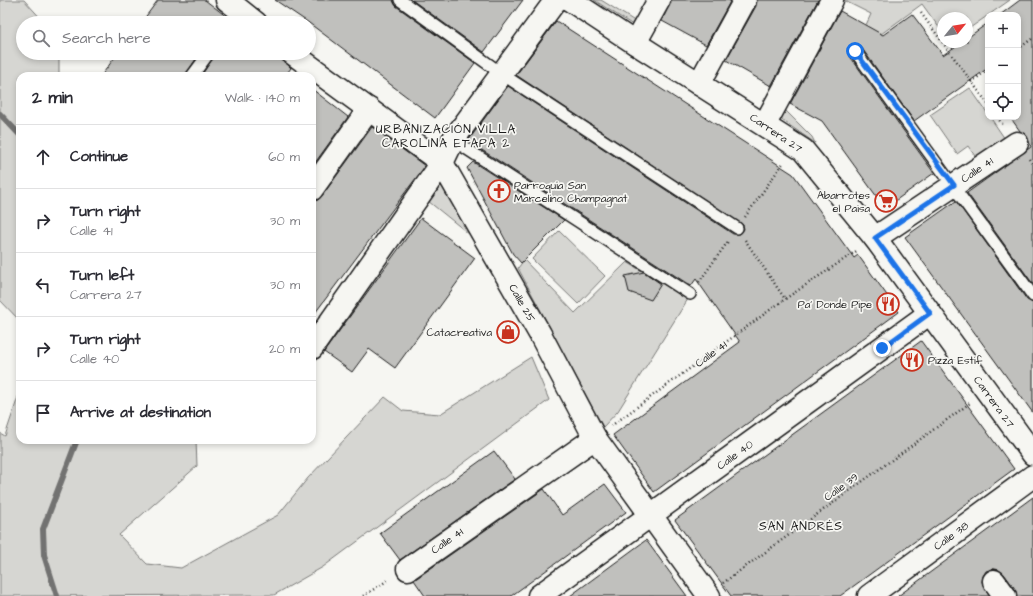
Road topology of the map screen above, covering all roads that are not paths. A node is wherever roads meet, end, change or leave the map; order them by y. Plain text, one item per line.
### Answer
1 (400, 0) edge
2 (556, 0) edge
3 (570, 0) edge
4 (659, 0) edge
5 (745, 0) edge
6 (832, 0) edge
7 (635, 44) junction
8 (855, 51) dead end
9 (204, 60) edge
10 (300, 65) edge
11 (195, 72) edge
12 (311, 72) edge
13 (502, 74) junction
14 (316, 75) edge
15 (699, 84) junction
16 (369, 109) junction
17 (765, 124) junction
18 (453, 140) junction
19 (1017, 143) dead end
20 (442, 163) junction
21 (316, 183) edge
22 (954, 185) junction
23 (737, 228) road end
24 (875, 238) junction
25 (690, 294) dead end
26 (1033, 296) edge
27 (930, 313) junction
28 (316, 342) edge
29 (595, 438) junction
30 (1033, 454) edge
31 (1033, 476) edge
32 (651, 516) junction
33 (408, 569) road end
34 (708, 595) edge
35 (539, 596) edge
36 (869, 596) edge

1 - 13 lane
2 - 13 street
3 - 7 street, Carrera 27
4 - 7 street
5 - 15 street
6 - 17 street
7 - 15 street, Carrera 27
8 - 22 lane
9 - 11 lane
10 - 12 street, Calle 25
13 - 18 street
13 - 23 lane
14 - 16 street, Calle 25
15 - 17 street, Carrera 27
16 - 20 street, Calle 25
16 - 21 street
17 - 24 street, Carrera 27
18 - 20 street
18 - 25 lane
19 - 22 street, Calle 41
20 - 28 street
20 - 29 street, Calle 25
22 - 24 street, Calle 41
22 - 26 lane
24 - 27 street, Carrera 27
27 - 30 street, Carrera 27
27 - 32 street, Calle 40
29 - 32 street, Calle 25
29 - 33 street, Calle 41
31 - 36 street, Calle 38
32 - 34 street, Calle 25
32 - 35 street, Calle 40

